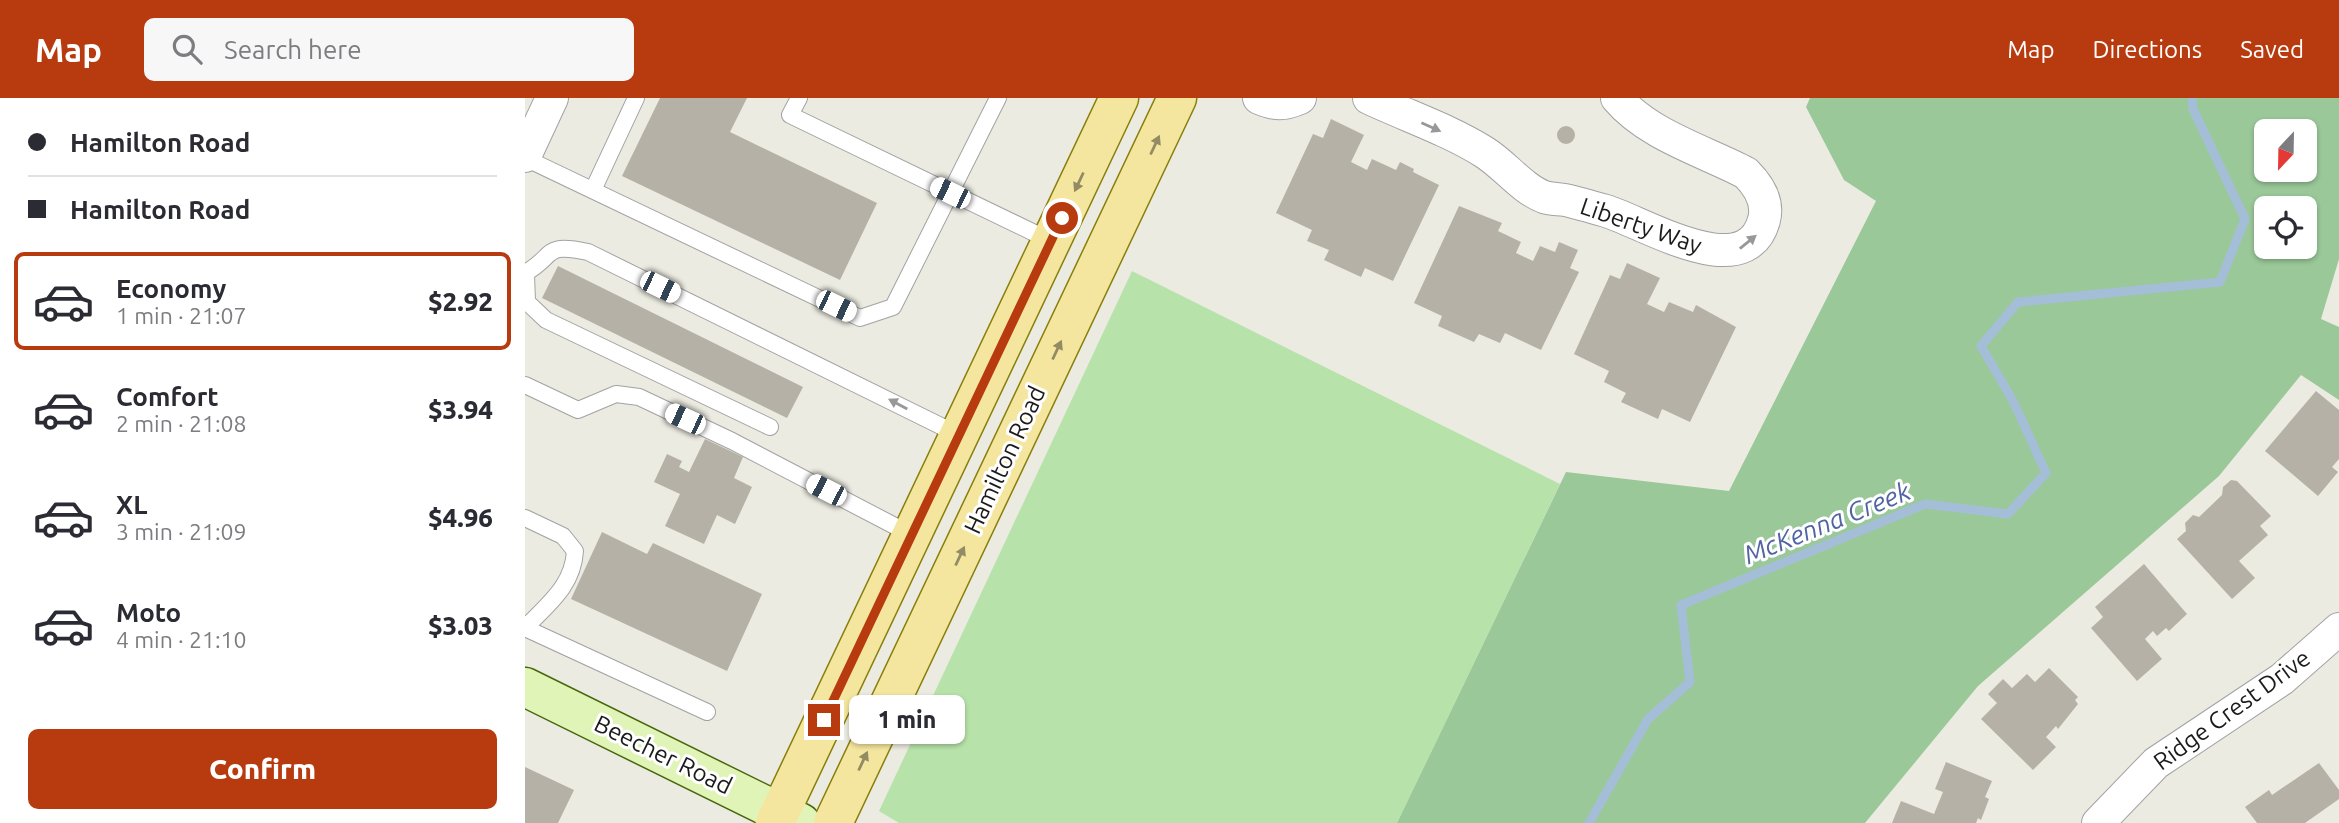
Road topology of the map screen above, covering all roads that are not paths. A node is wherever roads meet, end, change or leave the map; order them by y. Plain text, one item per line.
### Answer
1 (636, 98) edge
2 (799, 98) edge
3 (998, 98) edge
4 (1119, 98) edge
5 (1177, 98) edge
6 (1259, 98) edge
7 (1300, 98) edge
8 (1369, 98) edge
9 (1617, 98) edge
10 (550, 99) edge
11 (525, 157) edge
12 (593, 190) junction
13 (950, 193) junction
14 (1051, 242) junction
15 (526, 274) edge
16 (525, 385) edge
17 (770, 427) dead end
18 (959, 435) junction
19 (525, 518) edge
20 (912, 535) junction
21 (525, 628) edge
22 (2339, 629) edge
23 (525, 687) edge
24 (707, 712) dead end
25 (785, 820) edge
26 (833, 823) edge
27 (2098, 823) edge

1 - 12 lane
2 - 13 lane
3 - 13 lane
4 -> 14 main road
26 -> 5 main road, Hamilton Road
6 - 7 street
8 -> 9 street, Liberty Way
10 - 11 street
11 - 12 lane
12 - 13 lane
13 - 14 lane
14 - 18 main road
15 - 17 lane
18 -> 15 lane
16 - 20 lane
18 - 20 main road
19 - 21 lane
20 - 25 main road
21 - 24 lane
22 - 27 street, Ridge Crest Drive
23 - 25 street, Beecher Road

